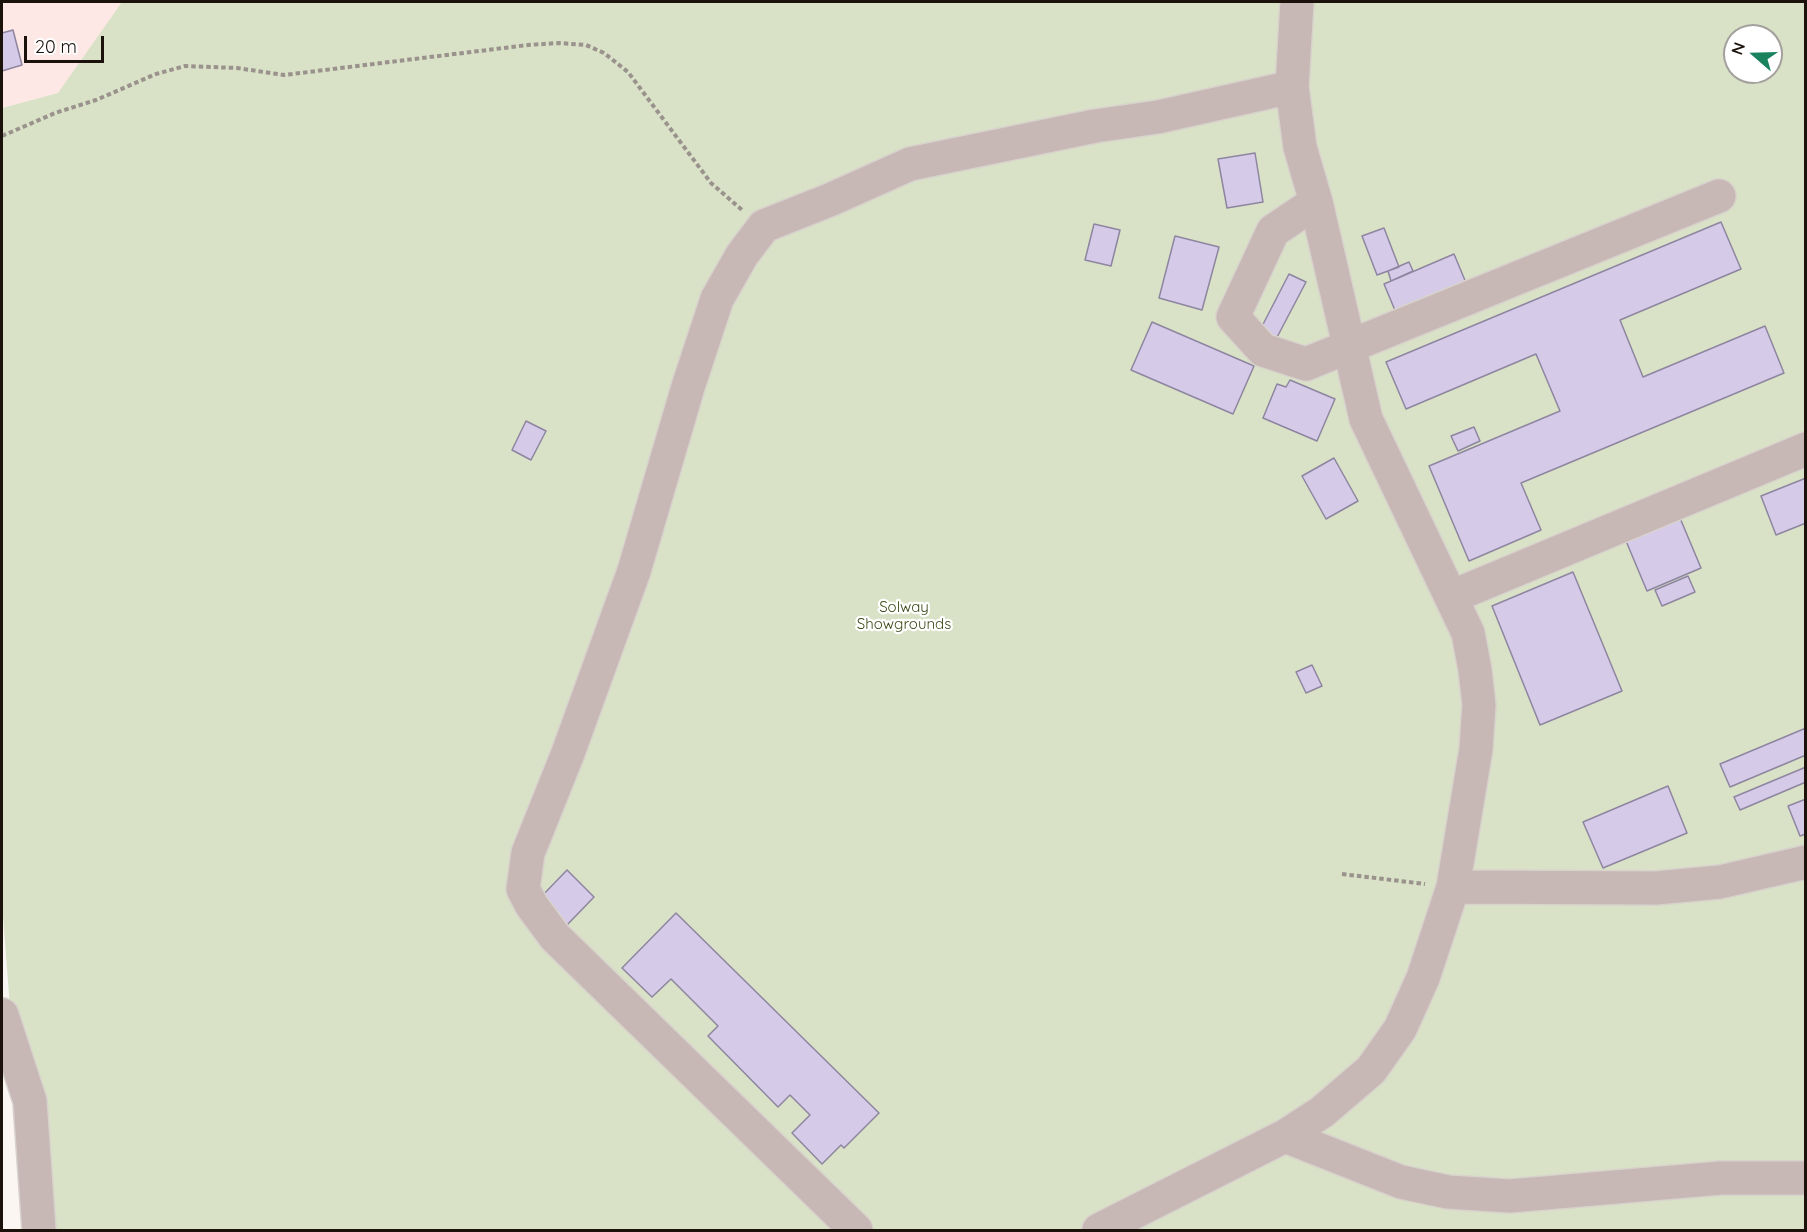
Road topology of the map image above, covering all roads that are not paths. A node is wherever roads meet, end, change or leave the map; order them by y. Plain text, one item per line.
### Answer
1 (1297, 2) edge
2 (1292, 87) junction
3 (1719, 196) dead end
4 (1316, 202) junction
5 (1349, 346) junction
6 (1806, 449) edge
7 (1451, 597) junction
8 (1806, 862) edge
9 (1453, 887) junction
10 (2, 1015) edge
11 (1285, 1136) junction
12 (1806, 1178) edge
13 (39, 1230) edge
14 (856, 1230) edge
15 (1100, 1230) edge

1 - 2 street
2 - 4 street
2 - 14 street
3 - 5 street
4 - 5 street
4 - 5 street
5 - 7 street
6 - 7 street
7 - 9 street
8 - 9 street
9 - 11 street
10 - 13 street
11 - 12 street
11 - 15 street

